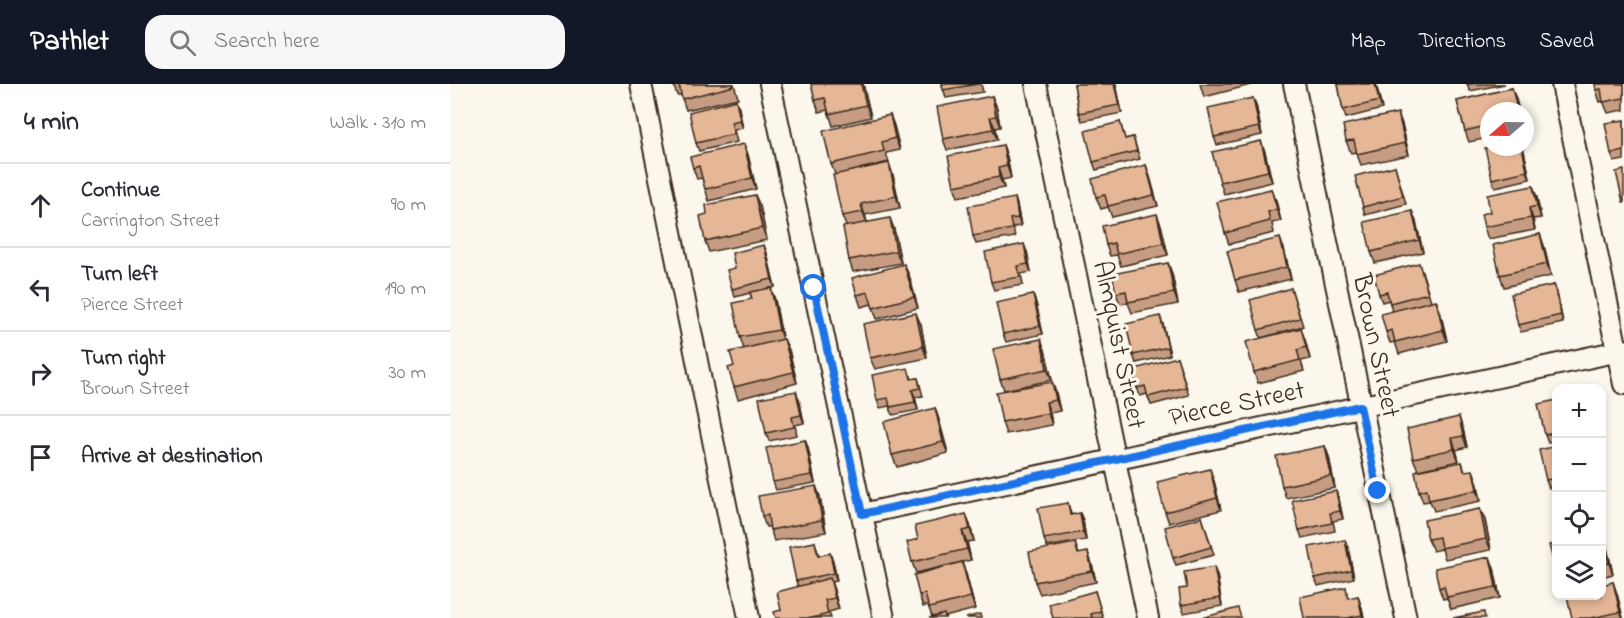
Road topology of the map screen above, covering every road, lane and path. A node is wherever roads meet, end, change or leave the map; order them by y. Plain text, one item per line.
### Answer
1 (641, 84) edge
2 (770, 84) edge
3 (1036, 84) edge
4 (1293, 84) edge
5 (1562, 84) edge
6 (1621, 350) edge
7 (1624, 384) edge
8 (1360, 406) junction
9 (1115, 459) junction
10 (862, 514) junction
11 (748, 618) edge
12 (884, 618) edge
13 (1148, 618) edge
14 (1406, 618) edge

1 - 11 street
2 - 10 street
3 - 9 street, Almquist Street
4 - 8 street, Brown Street
5 - 6 street
6 - 7 street
6 - 8 street, Pierce Street
8 - 9 street, Pierce Street
8 - 14 street, Brown Street
9 - 10 street, Pierce Street
9 - 13 street, Almquist Street
10 - 12 street

